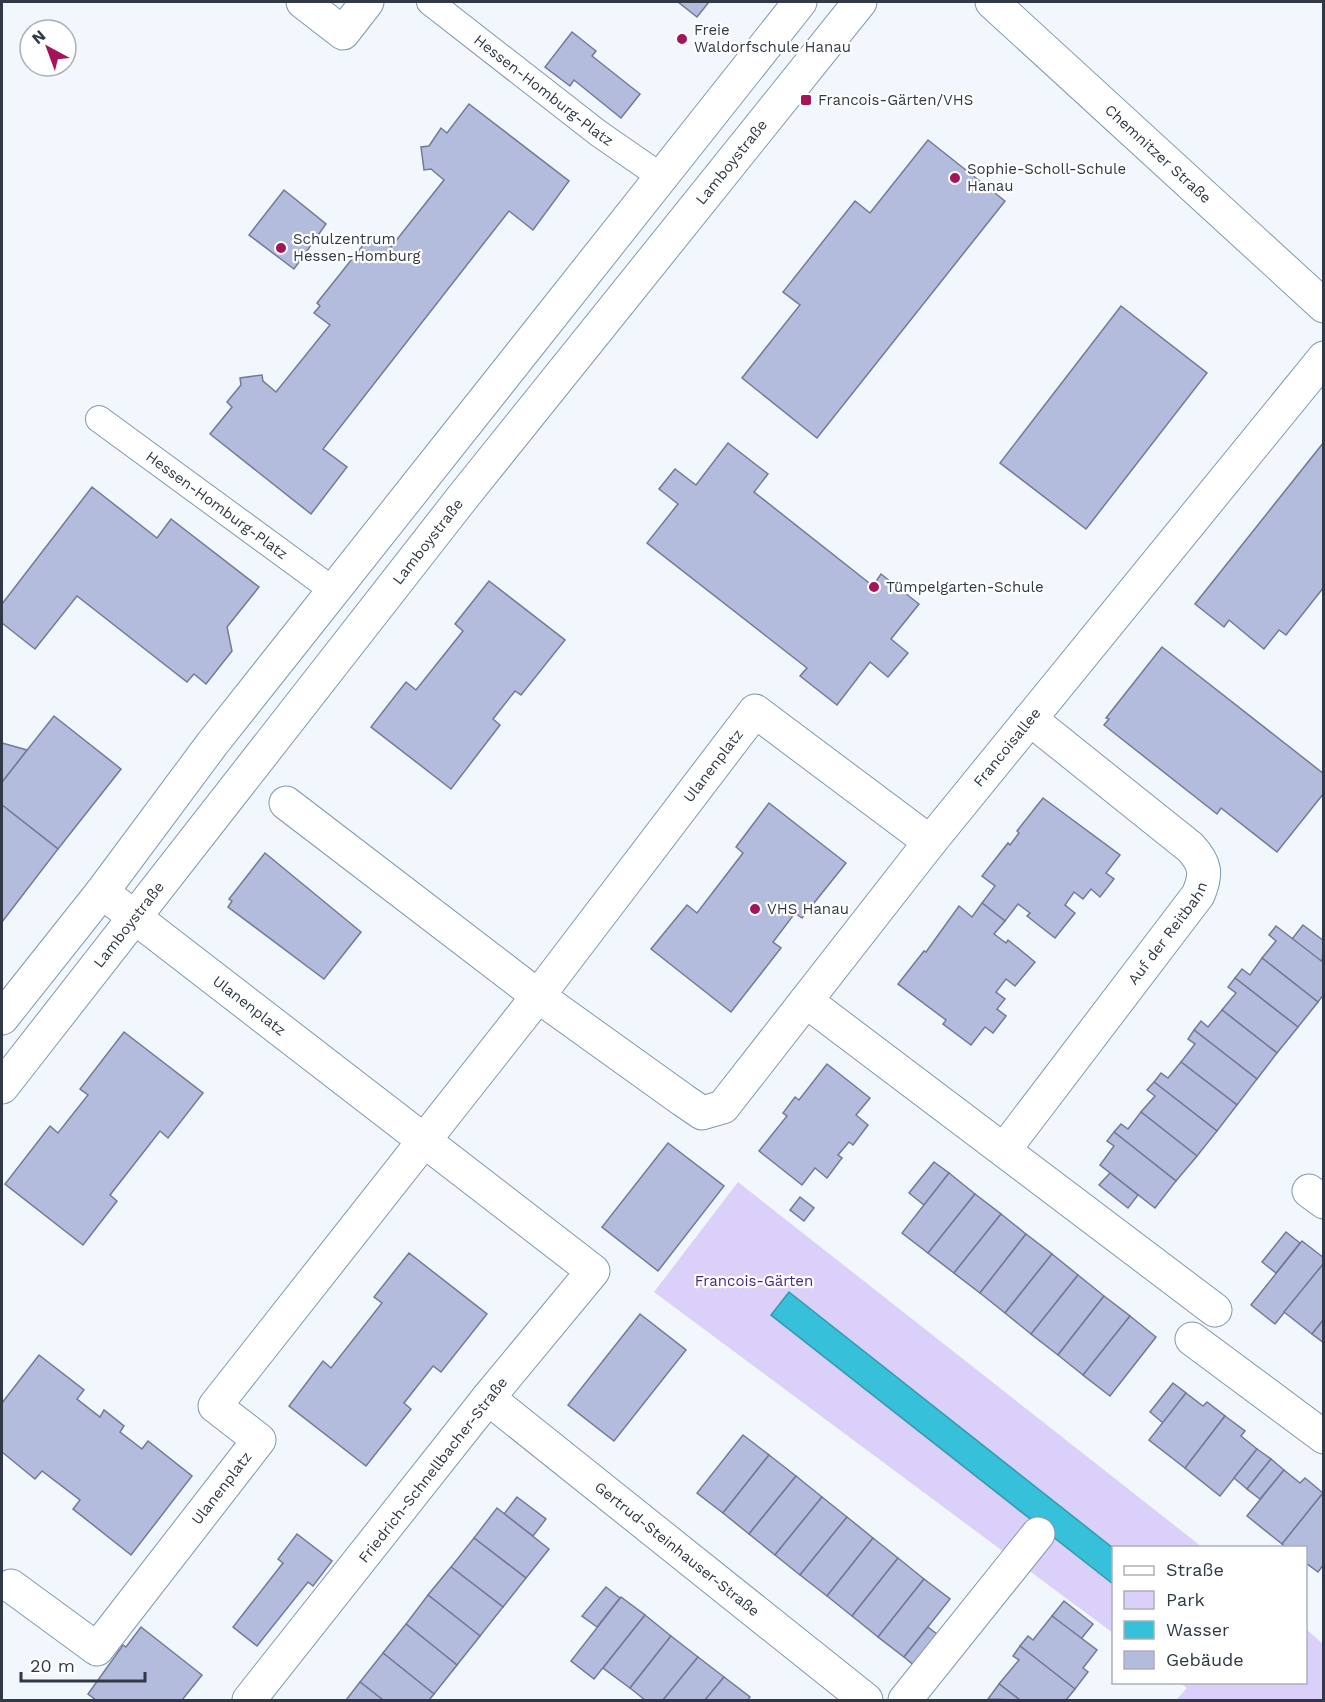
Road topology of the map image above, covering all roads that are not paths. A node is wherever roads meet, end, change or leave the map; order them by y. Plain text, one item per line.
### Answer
1 (303, 2) edge
2 (367, 2) edge
3 (430, 2) edge
4 (800, 2) edge
5 (860, 2) edge
6 (992, 2) edge
7 (660, 176) junction
8 (1323, 306) edge
9 (1323, 358) edge
10 (99, 418) dead end
11 (334, 591) junction
12 (1030, 719) junction
13 (286, 803) dead end
14 (930, 842) junction
15 (102, 892) junction
16 (135, 918) junction
17 (538, 996) junction
18 (806, 1001) junction
19 (2, 1018) edge
20 (2, 1087) edge
21 (425, 1141) junction
22 (1004, 1150) junction
23 (562, 1246) joint
24 (1215, 1310) dead end
25 (1192, 1339) dead end
26 (488, 1398) junction
27 (1323, 1437) edge
28 (1038, 1534) dead end
29 (11, 1586) dead end
30 (249, 1701) edge
31 (866, 1701) edge
32 (905, 1701) edge

1 - 2 street
3 - 7 lane, Hessen-Homburg-Platz
4 - 7 street
5 - 16 street, Lamboystraße
6 - 8 street, Chemnitzer Straße
7 - 11 street
9 - 12 street, Francoisallee
10 - 11 lane, Hessen-Homburg-Platz
11 - 15 street
12 - 14 street, Francoisallee
12 - 22 street, Auf der Reitbahn
13 - 17 street
14 - 17 street, Ulanenplatz
14 - 18 street, Francoisallee
15 - 16 street, Ulanenplatz
15 - 19 street
16 - 20 street, Lamboystraße
16 - 21 street, Ulanenplatz
17 - 18 street, Francoisallee
17 - 21 street, Ulanenplatz
18 - 22 street
21 - 23 street, Ulanenplatz
21 - 29 street, Ulanenplatz
22 - 24 street
23 - 26 street, Friedrich-Schnellbacher-Straße
25 - 27 street
26 - 30 street, Friedrich-Schnellbacher-Straße
26 - 31 street, Gertrud-Steinhauser-Straße
28 - 32 street

